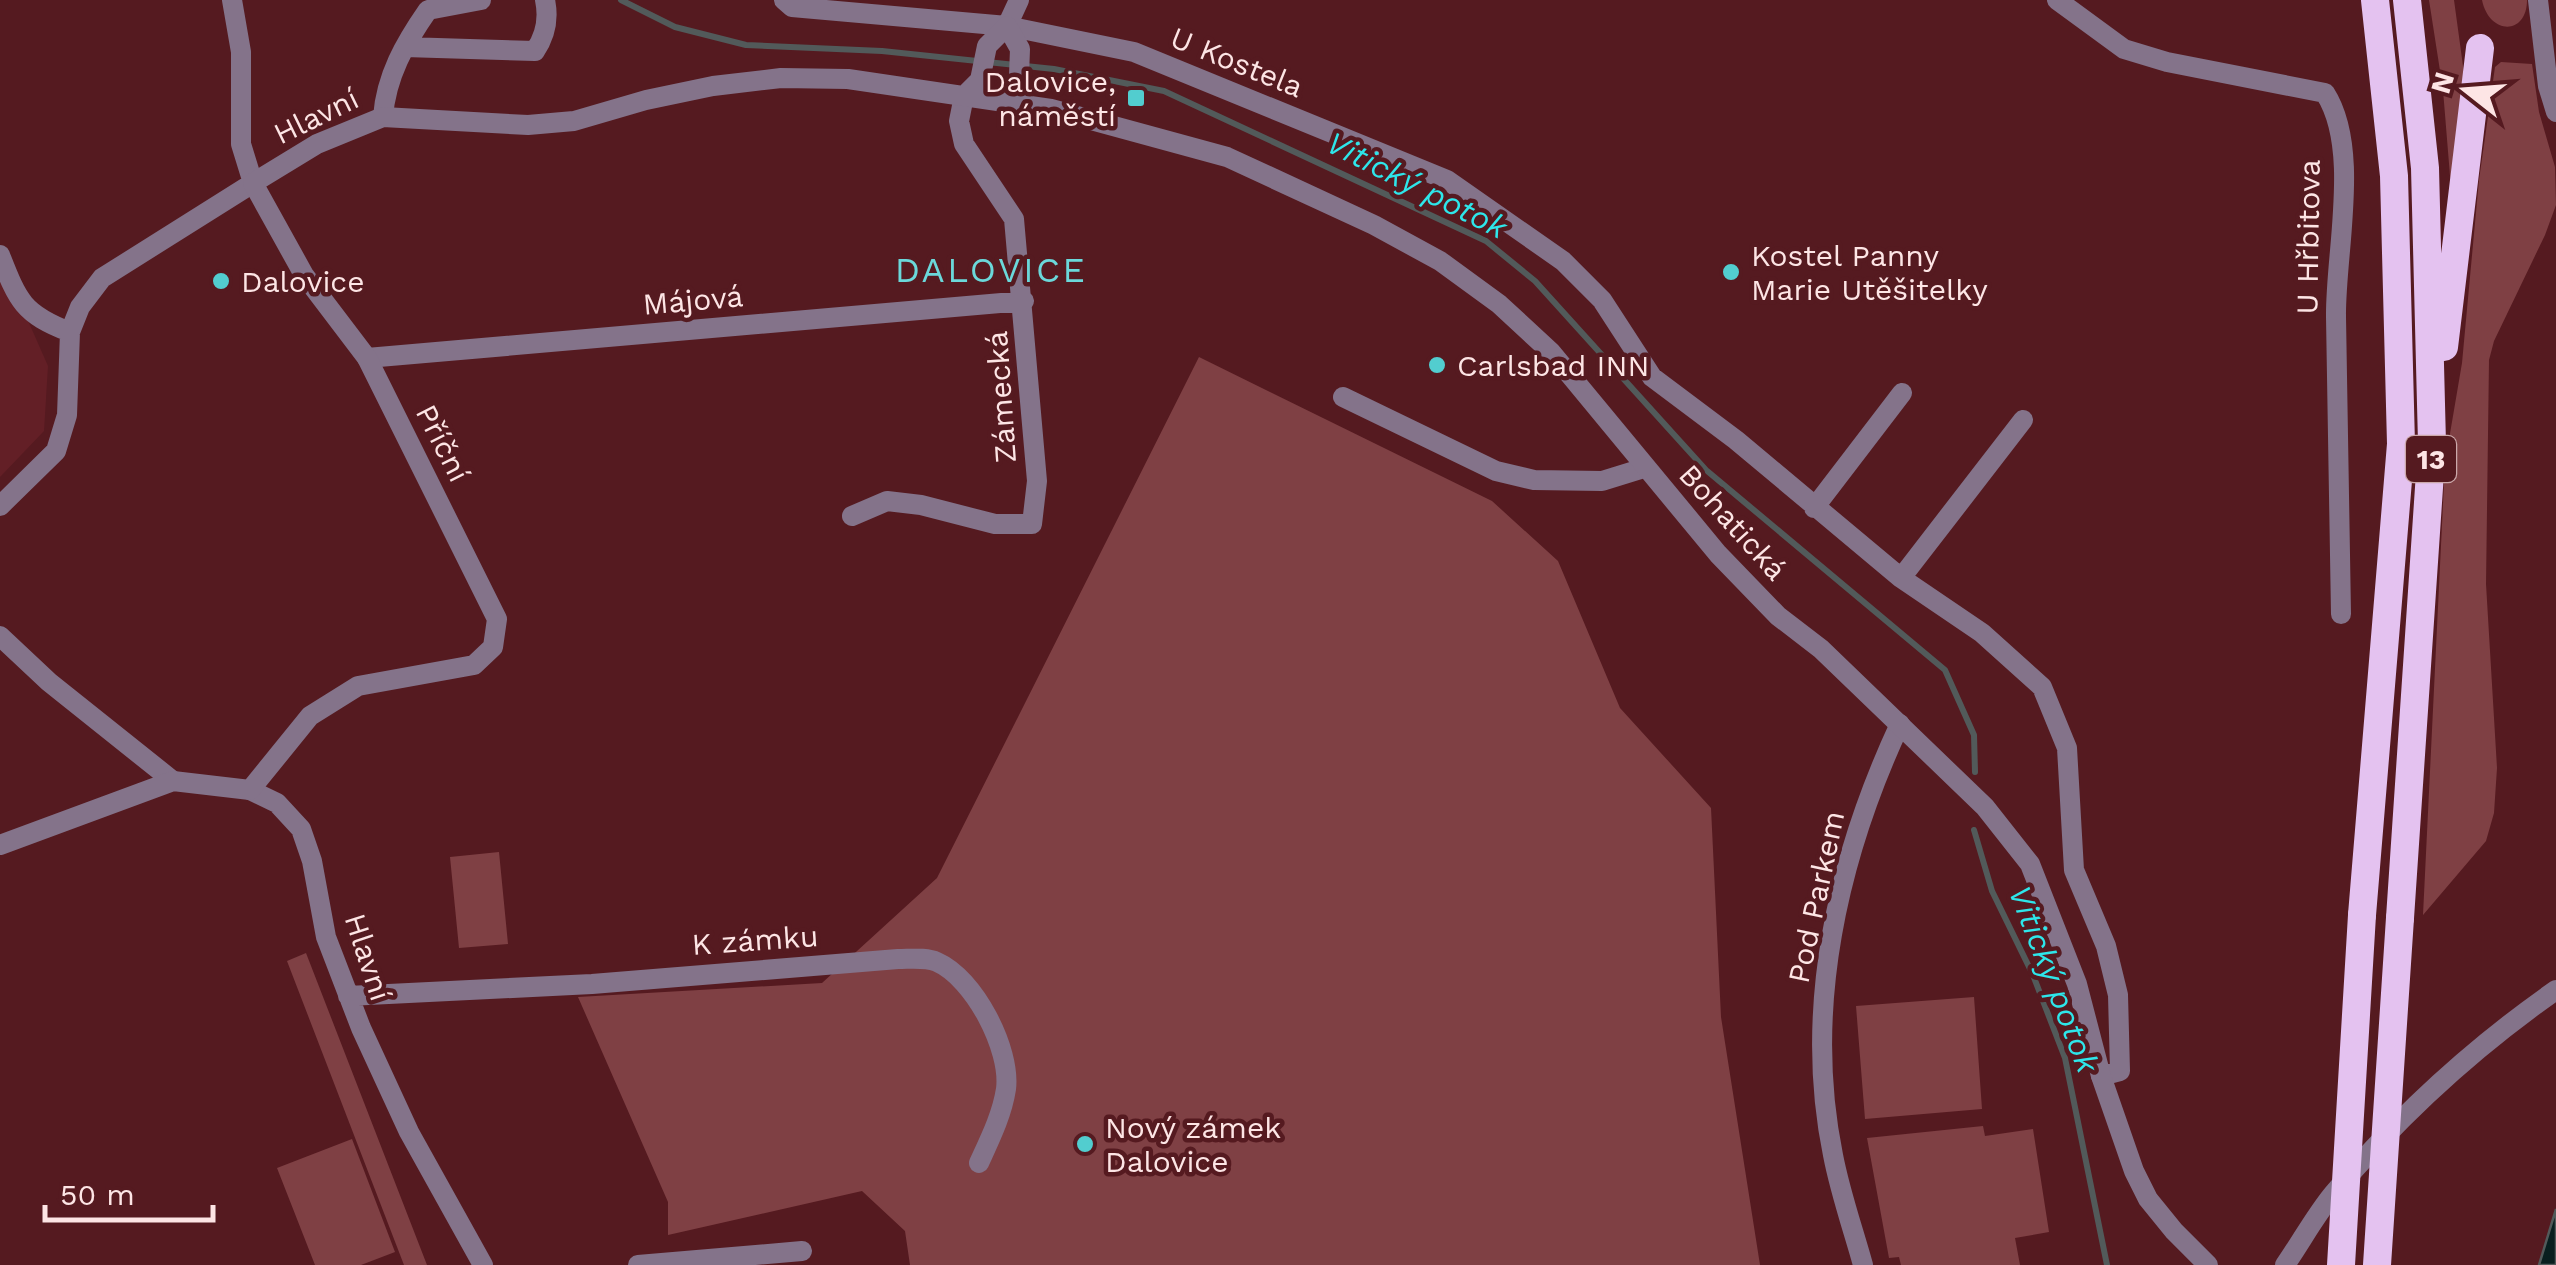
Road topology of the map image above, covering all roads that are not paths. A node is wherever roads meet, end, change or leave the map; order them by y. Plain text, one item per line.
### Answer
1 (232, 0) edge
2 (482, 0) edge
3 (545, 0) edge
4 (784, 0) edge
5 (1019, 0) edge
6 (2058, 0) edge
7 (2375, 0) edge
8 (2408, 0) edge
9 (2538, 0) edge
10 (1006, 26) junction
11 (405, 47) junction
12 (2480, 48) dead end
13 (1018, 93) junction
14 (964, 96) junction
15 (2556, 112) edge
16 (384, 117) junction
17 (254, 183) junction
18 (0, 256) edge
19 (1024, 301) junction
20 (70, 332) junction
21 (366, 358) junction
22 (1902, 394) dead end
23 (1342, 398) dead end
24 (2024, 420) dead end
25 (2432, 443) junction
26 (1644, 468) junction
27 (0, 506) edge
28 (1814, 508) junction
29 (852, 516) dead end
30 (1901, 578) junction
31 (2341, 614) dead end
32 (0, 636) edge
33 (1900, 724) junction
34 (173, 781) junction
35 (250, 790) junction
36 (0, 845) edge
37 (2556, 990) edge
38 (348, 996) junction
39 (2111, 1073) junction
40 (979, 1163) dead end
41 (802, 1251) dead end
42 (484, 1265) edge
43 (638, 1265) edge
44 (1864, 1265) edge
45 (2208, 1265) edge
46 (2285, 1265) edge
47 (2340, 1265) edge
48 (2377, 1265) edge

1 - 17 street, Příční
2 - 11 street
3 - 11 street
4 - 10 street, U Kostela
5 - 10 street
6 - 31 street, U Hřbitova
7 - 47 highway, 13, bridge
8 - 25 highway, 13
9 - 15 street
10 - 13 street
10 - 14 street
10 - 28 street, U Kostela
11 - 16 street
12 - 25 highway
13 - 14 street, Bohatická
13 - 26 street, Bohatická
14 - 16 street, Hlavní
14 - 19 street, Zámecká
16 - 17 street, Hlavní
17 - 20 street, Hlavní
17 - 21 street, Příční
18 - 20 street
19 - 21 street, Májová
19 - 29 street, Zámecká
20 - 27 street, Hlavní
21 - 35 street, Příční
22 - 28 street
23 - 26 street
24 - 30 street
25 - 48 highway, 13, bridge
26 - 33 street, Bohatická
28 - 30 street, U Kostela
30 - 39 street, U Kostela
32 - 34 street
33 - 39 street, Bohatická
33 - 44 street, Pod Parkem
34 - 35 street, Hlavní
34 - 36 street
35 - 38 street, Hlavní
37 - 46 street
38 - 40 street, K zámku
38 - 42 street, Hlavní
39 - 45 street, Bohatická
41 - 43 street

